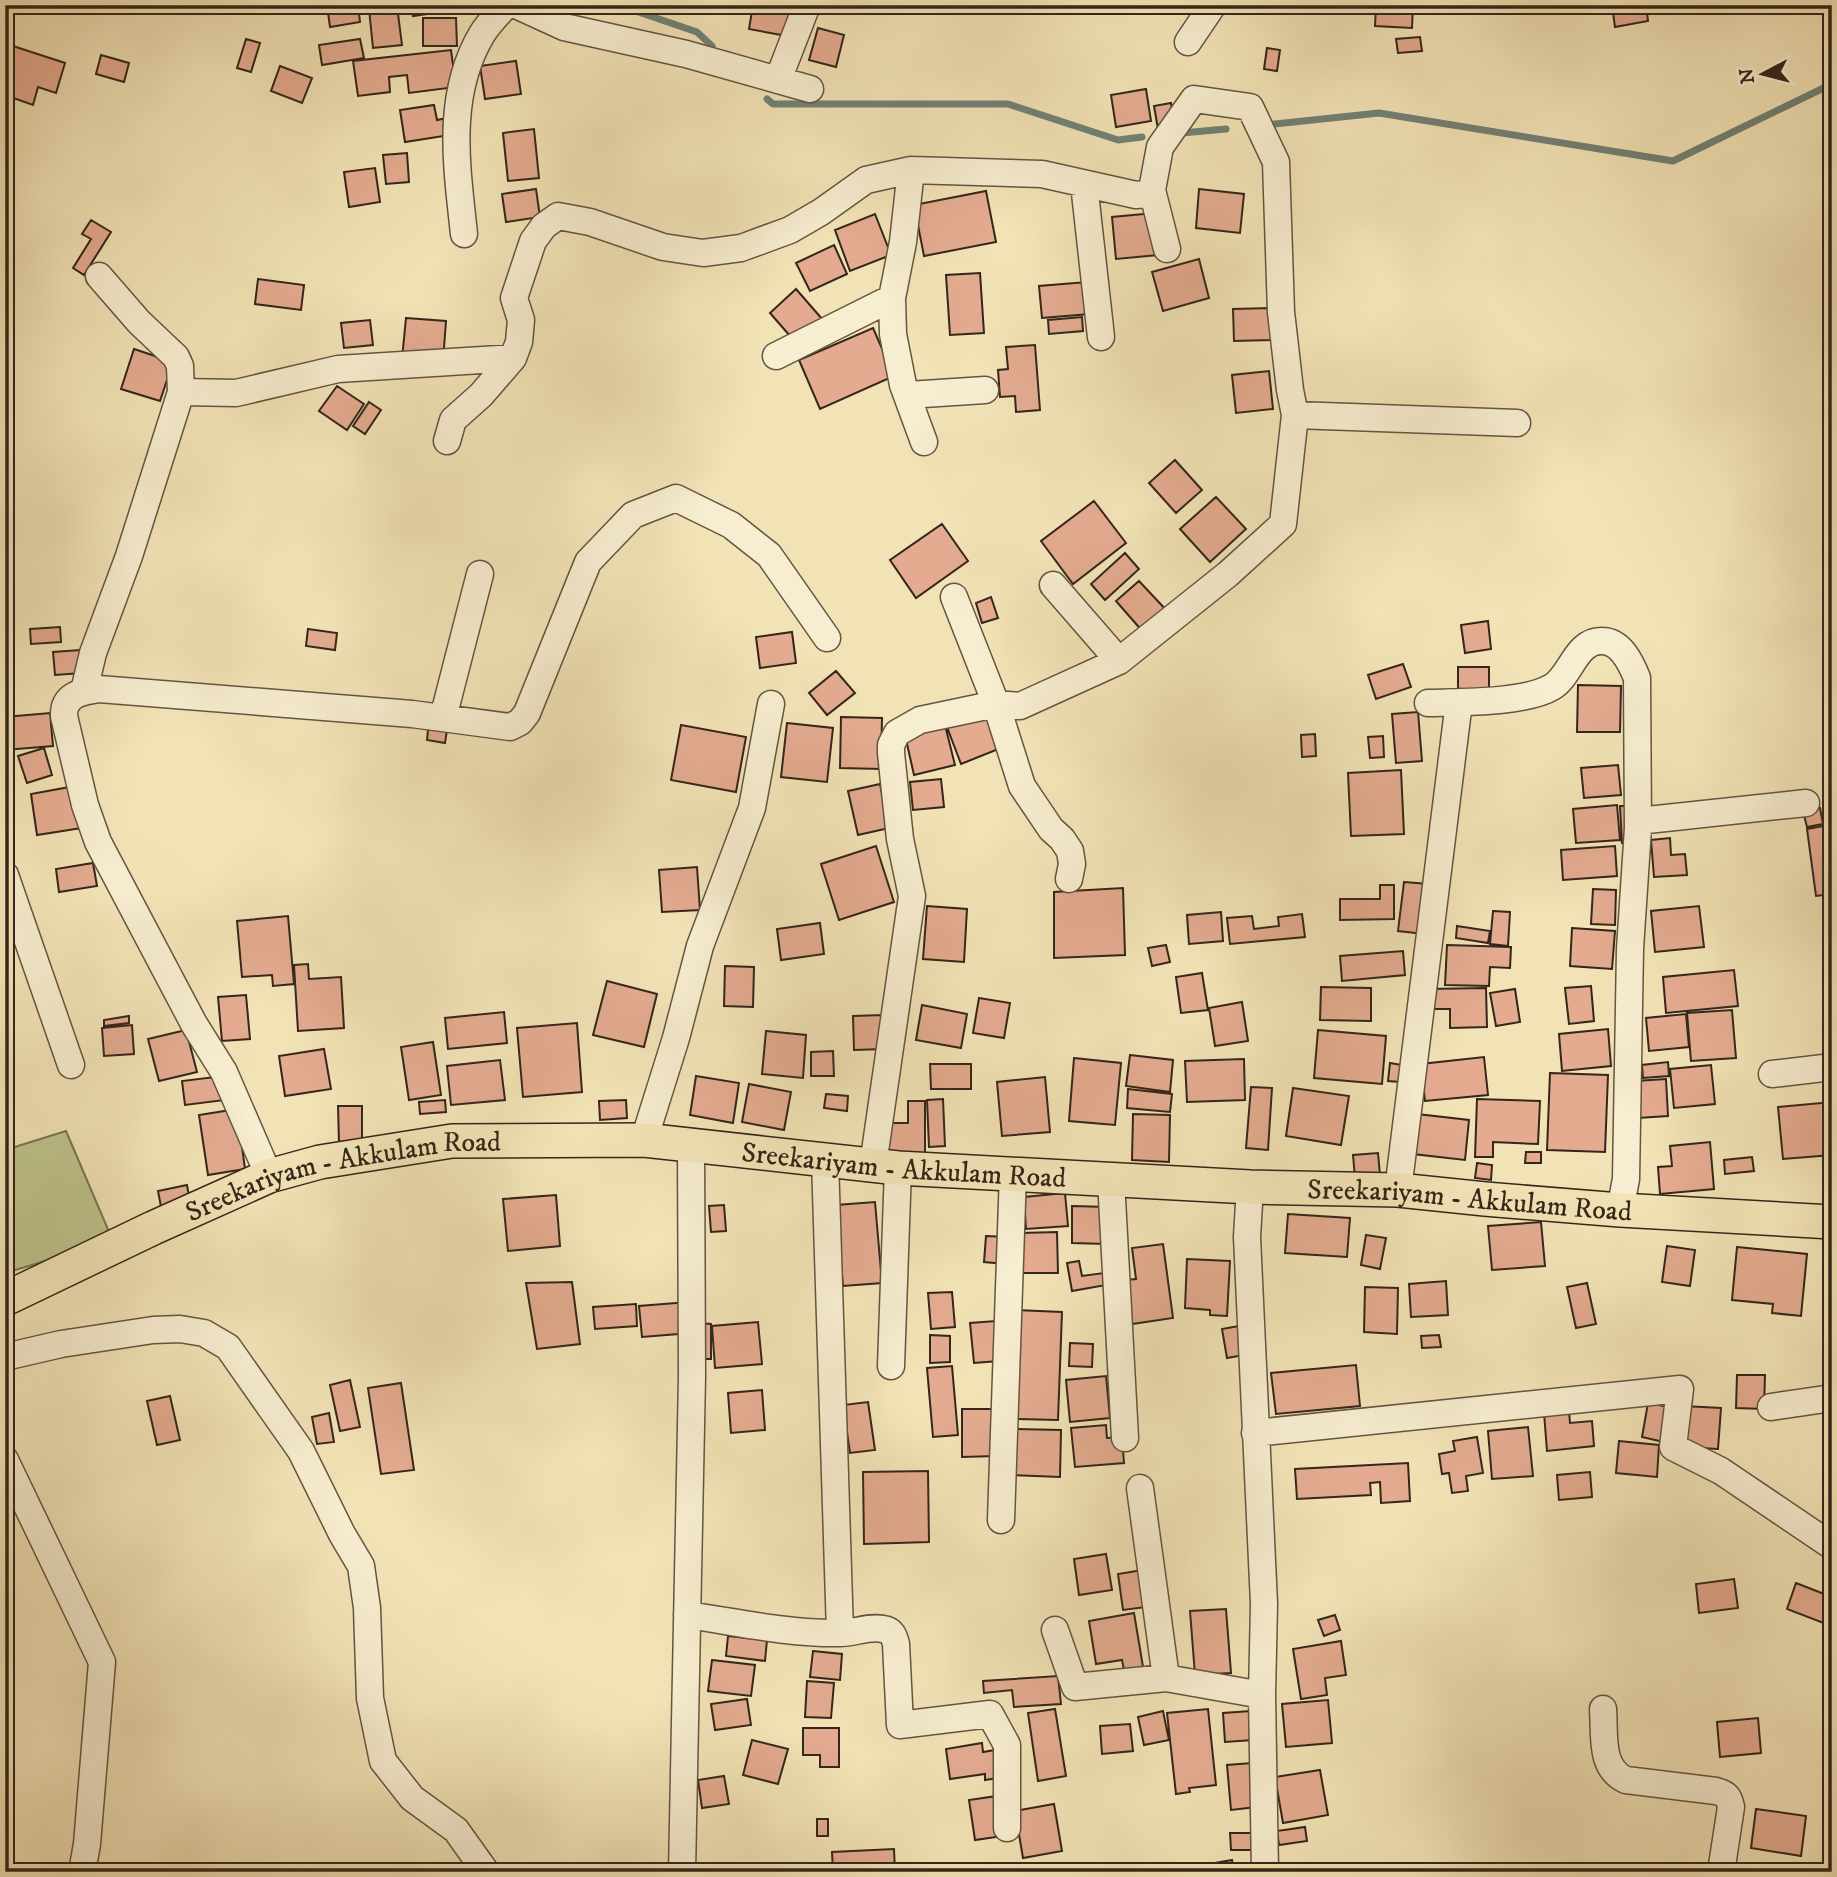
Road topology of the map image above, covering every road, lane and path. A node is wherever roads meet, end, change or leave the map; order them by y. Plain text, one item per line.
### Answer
1 (506, 5) edge
2 (516, 5) edge
3 (807, 5) edge
4 (1213, 5) edge
5 (1188, 42) dead end
6 (778, 80) junction
7 (810, 89) dead end
8 (911, 170) junction
9 (1084, 184) junction
10 (1152, 190) junction
11 (464, 234) dead end
12 (1167, 249) dead end
13 (99, 276) dead end
14 (892, 298) junction
15 (1101, 337) dead end
16 (776, 356) dead end
17 (513, 358) junction
18 (985, 390) dead end
19 (181, 392) junction
20 (908, 396) junction
21 (1295, 415) junction
22 (1517, 424) dead end
23 (447, 441) dead end
24 (923, 442) dead end
25 (480, 574) dead end
26 (1053, 585) dead end
27 (954, 597) dead end
28 (827, 639) dead end
29 (1119, 661) junction
30 (84, 691) junction
31 (1459, 702) junction
32 (1428, 703) dead end
33 (771, 704) dead end
34 (996, 704) junction
35 (443, 718) junction
36 (1806, 803) dead end
37 (1638, 821) junction
38 (5, 875) edge
39 (1069, 879) dead end
40 (71, 1065) dead end
41 (1832, 1068) edge
42 (1772, 1074) dead end
43 (644, 1140) junction
44 (691, 1146) junction
45 (825, 1160) junction
46 (885, 1167) junction
47 (1013, 1174) junction
48 (269, 1176) junction
49 (1111, 1180) junction
50 (1250, 1186) junction
51 (1398, 1190) junction
52 (1620, 1210) junction
53 (1832, 1222) edge
54 (5, 1299) edge
55 (5, 1357) edge
56 (891, 1366) dead end
57 (1832, 1398) edge
58 (1771, 1406) dead end
59 (1255, 1433) junction
60 (1125, 1438) dead end
61 (5, 1460) edge
62 (1140, 1488) dead end
63 (1001, 1520) dead end
64 (1832, 1546) edge
65 (687, 1615) junction
66 (1055, 1630) dead end
67 (840, 1633) junction
68 (1166, 1678) junction
69 (1262, 1695) junction
70 (1603, 1709) dead end
71 (1007, 1828) dead end
72 (82, 1872) edge
73 (486, 1872) edge
74 (682, 1872) edge
75 (1265, 1872) edge
76 (1721, 1872) edge

1 - 11 street
2 - 6 street
3 - 6 street
4 - 5 street
6 - 7 street
8 - 9 street
8 - 14 street
8 - 17 street
9 - 10 street
9 - 15 street
10 - 12 street
10 - 21 street
13 - 19 street
14 - 16 street
14 - 20 street
17 - 19 street
17 - 23 street
18 - 20 street
19 - 30 street
20 - 24 street
21 - 22 street
21 - 29 street
25 - 35 street
26 - 29 street
27 - 34 street
28 - 35 street
29 - 34 street
30 - 35 street
30 - 48 street
31 - 32 street
31 - 37 street
31 - 51 street
33 - 43 street
34 - 39 street
34 - 46 street
36 - 37 street
37 - 52 street
38 - 40 street
41 - 42 street
43 - 44 main road, Sreekariyam - Akkulam Road
43 - 48 main road, Sreekariyam - Akkulam Road
44 - 45 main road, Sreekariyam - Akkulam Road
44 - 65 street
45 - 46 main road, Sreekariyam - Akkulam Road
45 - 67 street
46 - 47 main road, Sreekariyam - Akkulam Road
46 - 56 street
47 - 49 main road, Sreekariyam - Akkulam Road
47 - 63 street
48 - 54 main road, Sreekariyam - Akkulam Road
49 - 50 main road, Sreekariyam - Akkulam Road
49 - 60 street
50 - 51 main road, Sreekariyam - Akkulam Road
50 - 59 street
51 - 52 main road, Sreekariyam - Akkulam Road
52 - 53 main road, Sreekariyam - Akkulam Road
55 - 73 street
57 - 58 street
59 - 64 street
59 - 69 street
61 - 72 street
62 - 68 street
65 - 67 street
65 - 74 street
66 - 68 street
67 - 71 street
68 - 69 street
69 - 75 street
70 - 76 street

